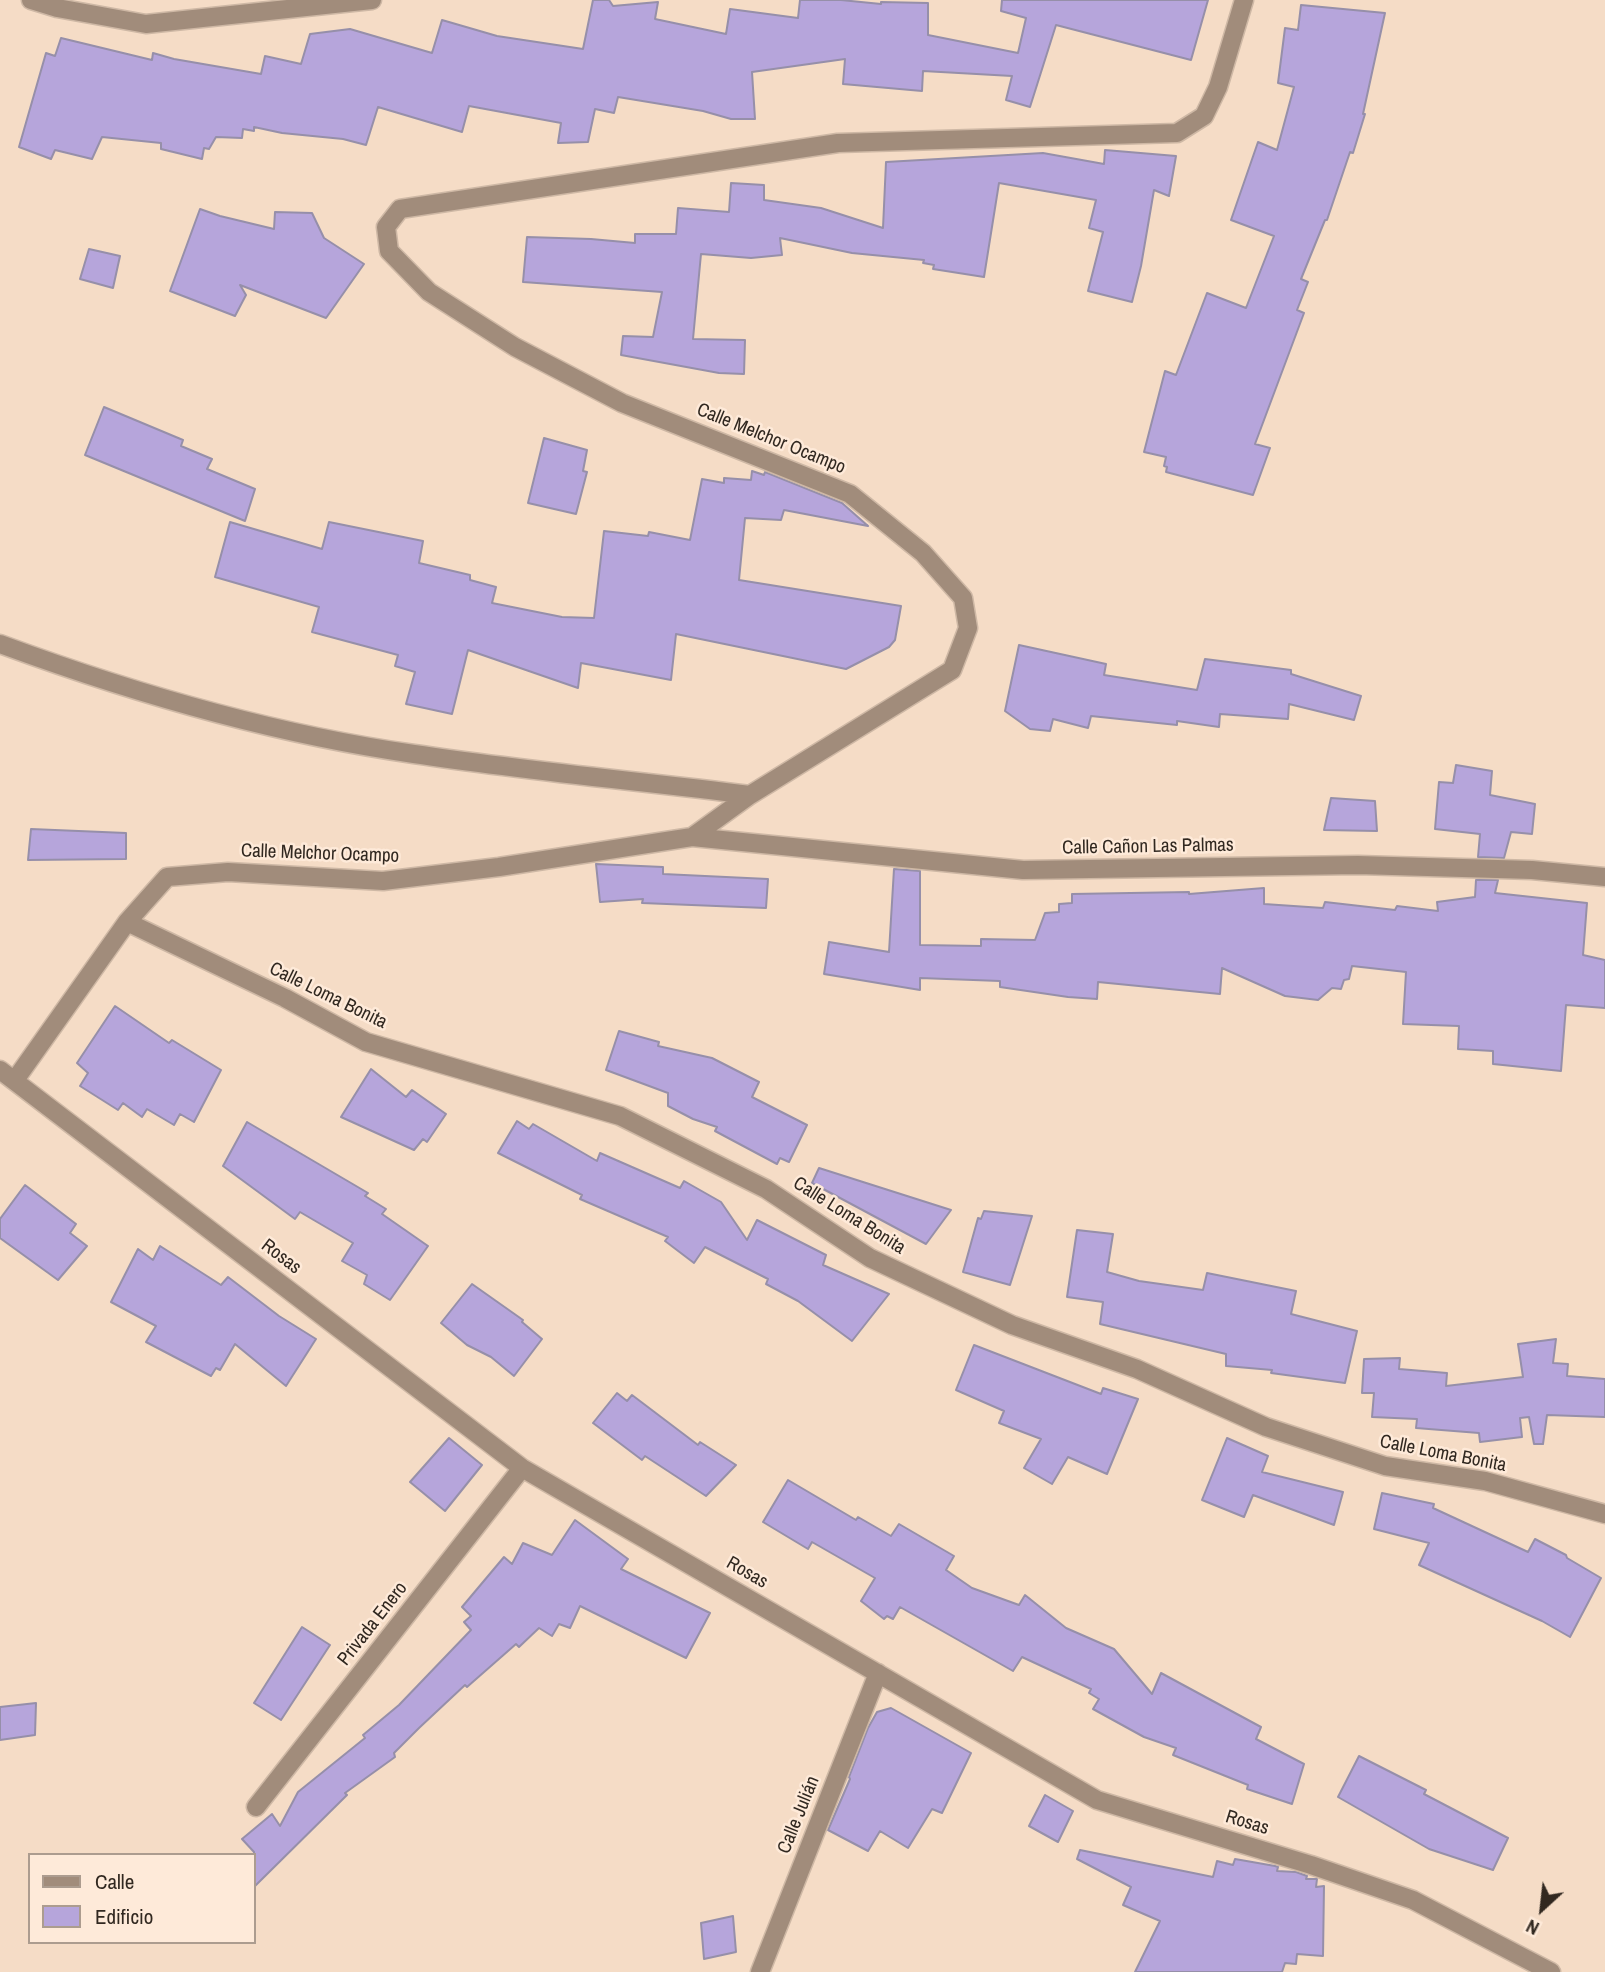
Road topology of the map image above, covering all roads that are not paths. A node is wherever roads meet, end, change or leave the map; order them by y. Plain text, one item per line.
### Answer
1 (31, 0) edge
2 (372, 0) edge
3 (1244, 0) edge
4 (0, 644) edge
5 (750, 795) junction
6 (692, 837) junction
7 (1605, 877) edge
8 (127, 922) junction
9 (7, 1075) edge
10 (522, 1468) junction
11 (1605, 1514) edge
12 (878, 1673) junction
13 (256, 1807) dead end
14 (760, 1972) edge
15 (1551, 1972) edge

1 - 2 street
3 - 5 street, Calle Melchor Ocampo
4 - 5 street
5 - 6 street, Calle Melchor Ocampo
6 - 7 street, Calle Cañon Las Palmas
6 - 8 street, Calle Melchor Ocampo
8 - 9 street, Calle Melchor Ocampo
8 - 11 street, Calle Loma Bonita
9 - 10 street, Rosas
10 - 12 street, Rosas
10 - 13 street, Privada Enero
12 - 14 street, Calle Julián
12 - 15 street, Rosas

